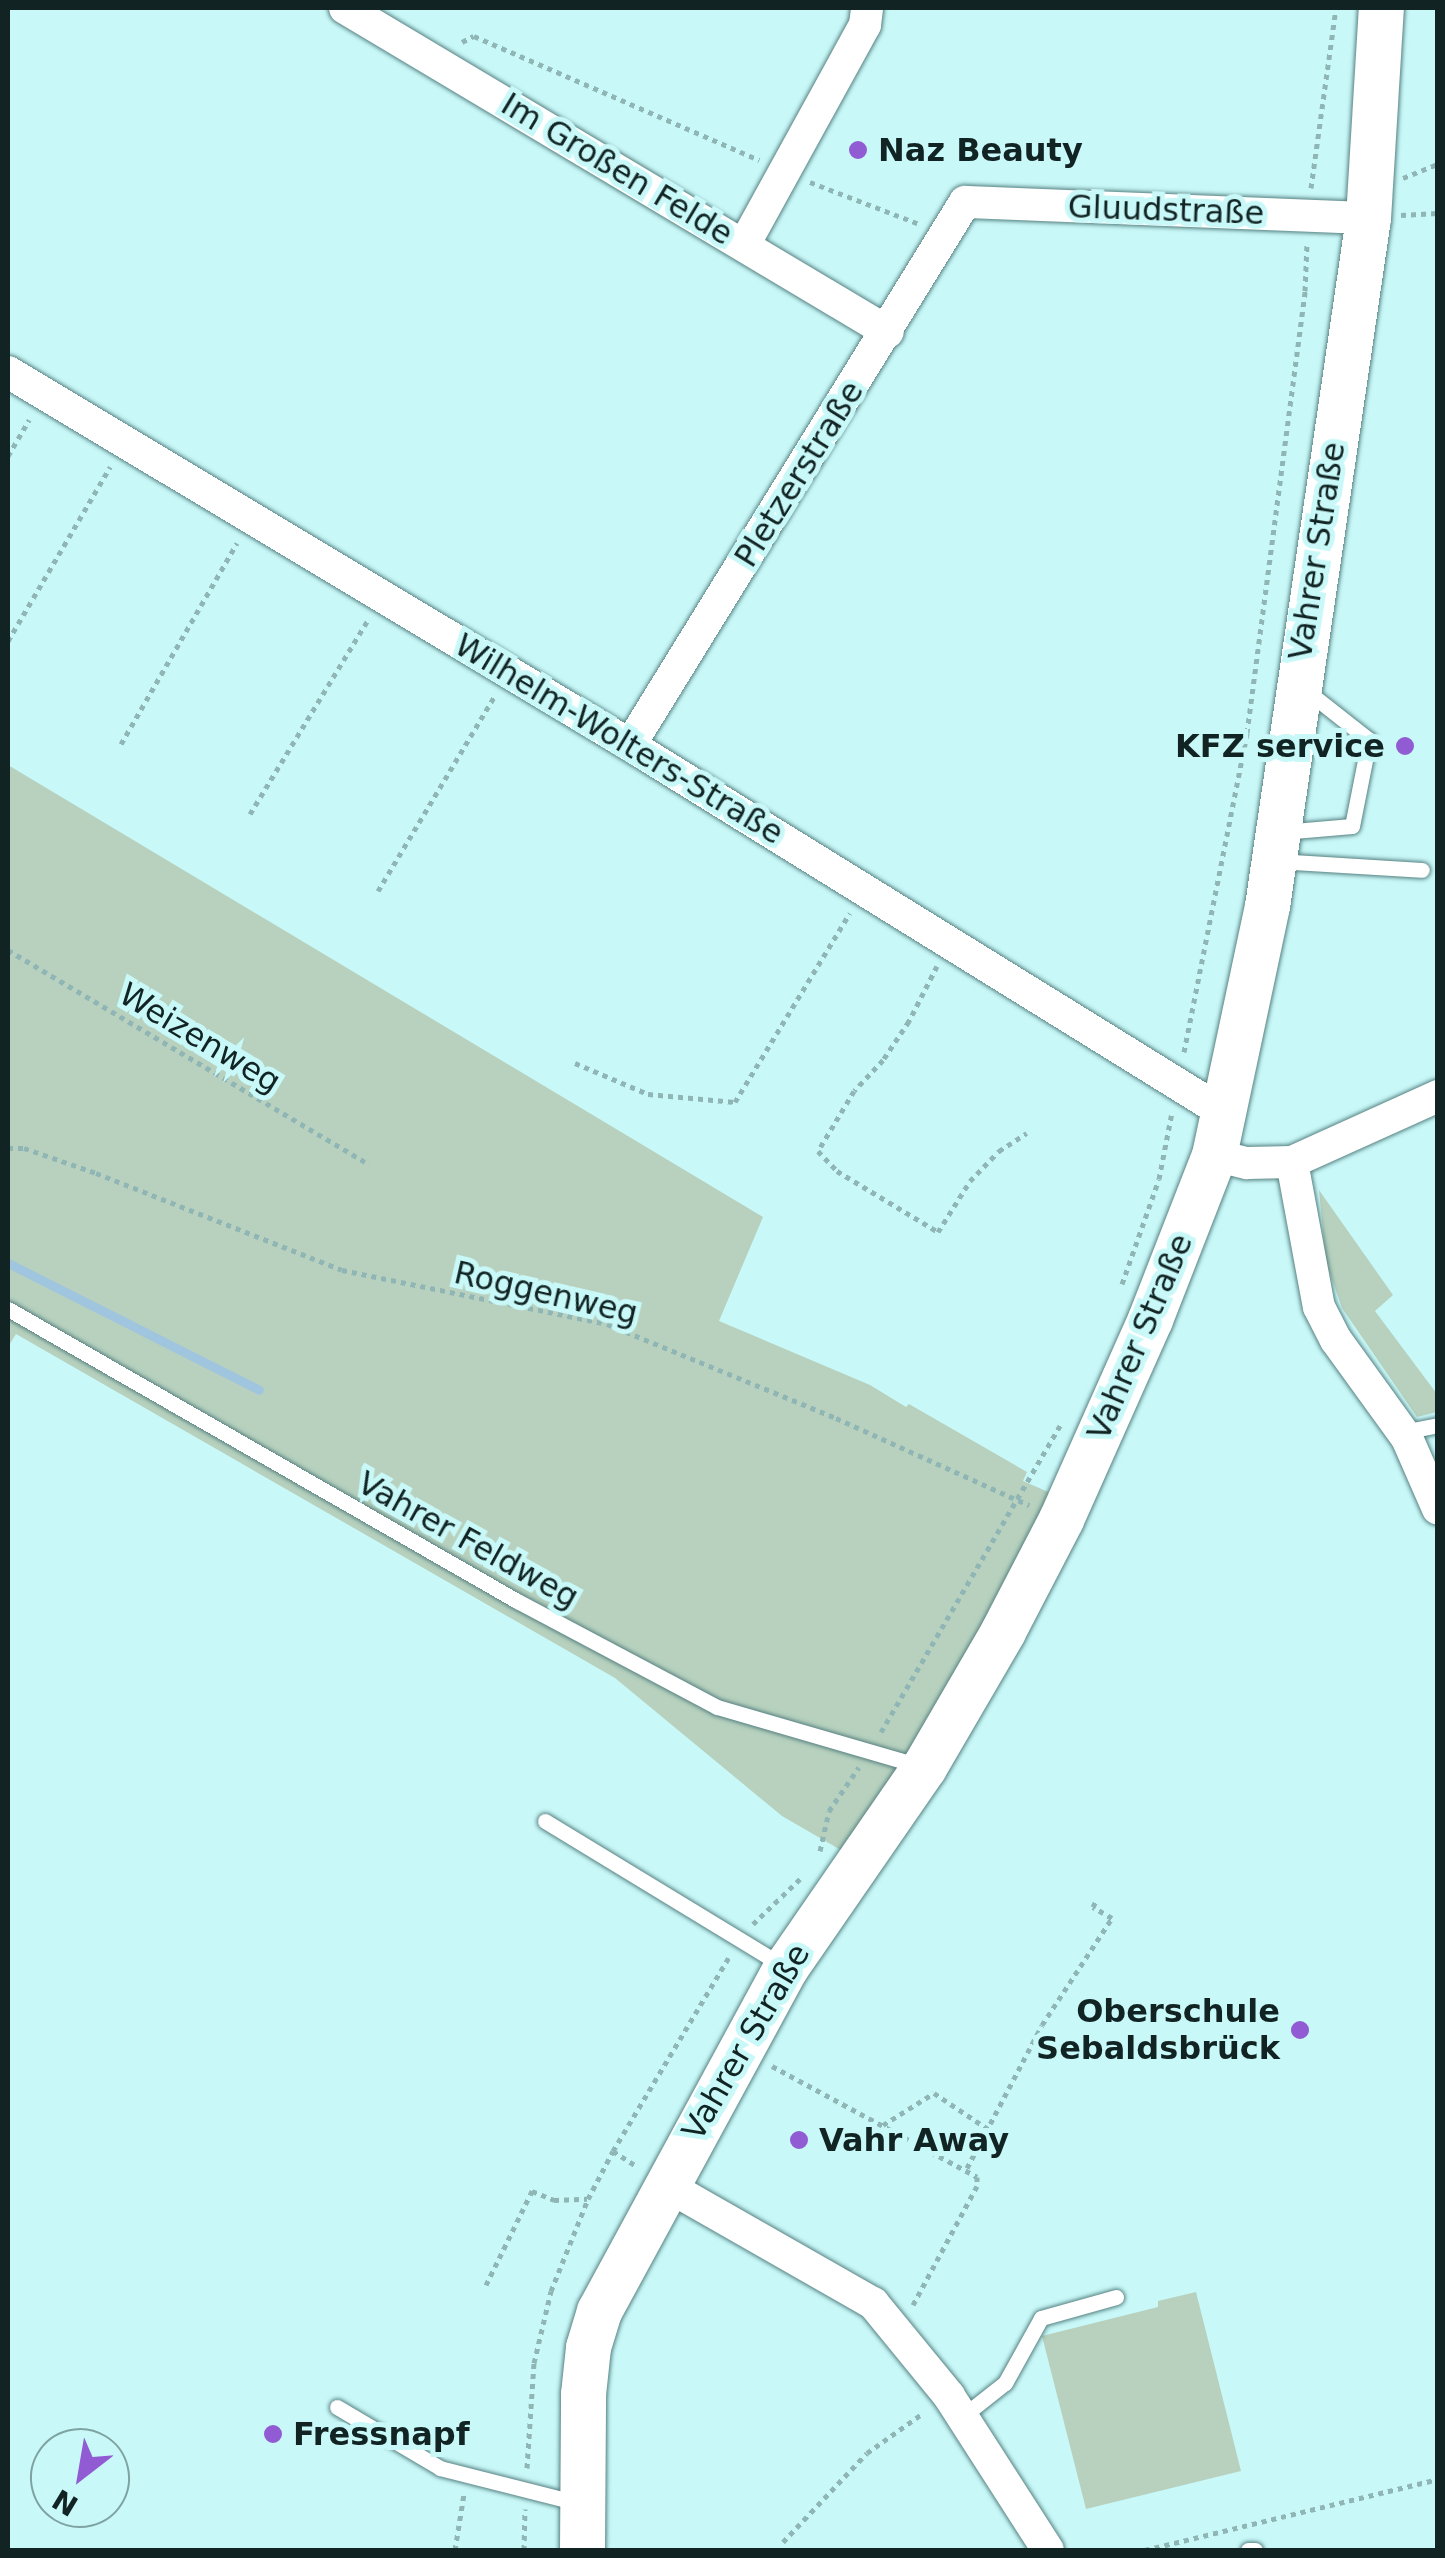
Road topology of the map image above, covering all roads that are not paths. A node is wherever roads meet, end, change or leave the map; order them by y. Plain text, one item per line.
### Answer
1 (345, 8) edge
2 (867, 8) edge
3 (1381, 8) edge
4 (964, 202) joint
5 (1368, 218) junction
6 (744, 244) junction
7 (888, 332) junction
8 (8, 372) edge
9 (1297, 683) junction
10 (630, 745) junction
11 (1276, 847) junction
12 (1422, 870) dead end
13 (1438, 1096) edge
14 (1220, 1135) junction
15 (1292, 1162) junction
16 (8, 1309) edge
17 (1438, 1425) edge
18 (1403, 1432) junction
19 (1438, 1509) edge
20 (924, 1767) junction
21 (545, 1821) dead end
22 (786, 1967) junction
23 (664, 2184) junction
24 (1116, 2297) dead end
25 (956, 2406) junction
26 (337, 2407) dead end
27 (582, 2504) junction
28 (582, 2550) edge
29 (1048, 2550) edge

1 - 6 street, Im Großen Felde
2 - 6 street
3 - 5 main road, Vahrer Straße
4 - 5 street, Gluudstraße
4 - 7 street, Pletzerstraße
5 - 9 main road, Vahrer Straße
6 - 7 street, Im Großen Felde
7 - 10 street, Pletzerstraße
8 - 10 street, Wilhelm-Wolters-Straße
9 - 11 main road, Vahrer Straße
9 - 11 lane
10 - 14 street, Wilhelm-Wolters-Straße
11 - 12 lane
11 - 14 main road, Vahrer Straße
13 - 15 street
14 - 15 street
14 - 20 main road, Vahrer Straße
15 - 18 street
16 - 20 lane, Vahrer Feldweg
17 - 18 lane
18 - 19 street
20 - 22 main road, Vahrer Straße
21 - 22 lane
22 - 23 main road, Vahrer Straße
23 - 25 street
23 - 27 main road, Vahrer Straße
24 - 25 lane
25 - 29 street
26 - 27 lane
27 - 28 main road, Vahrer Straße

